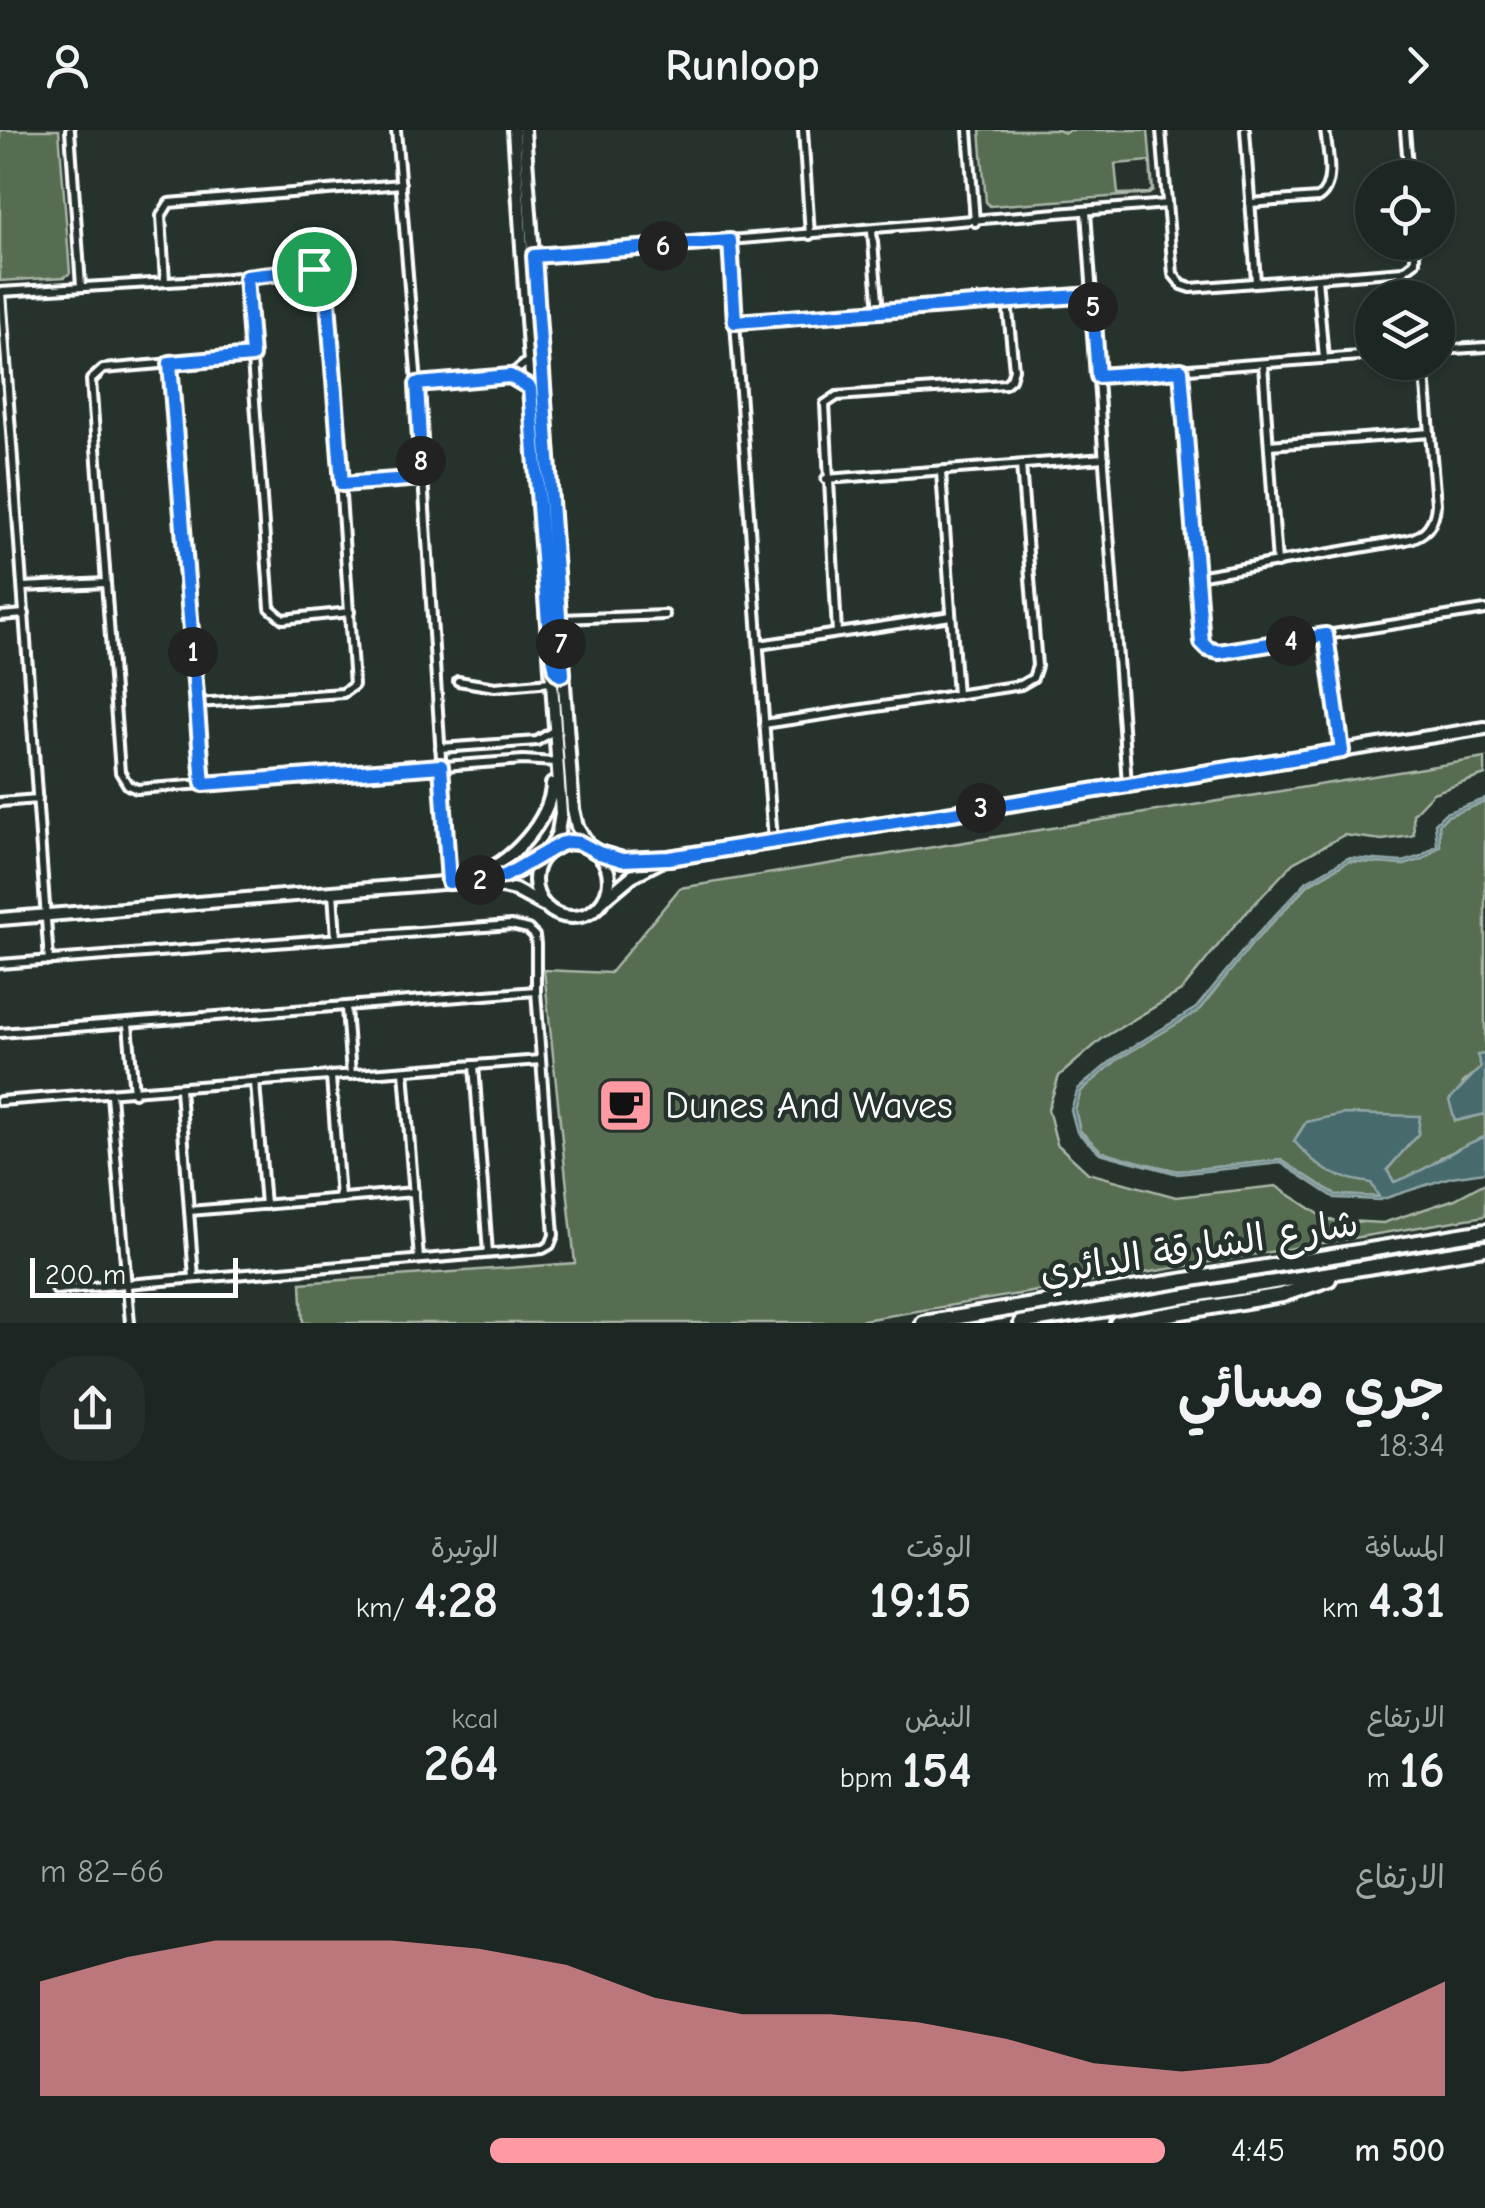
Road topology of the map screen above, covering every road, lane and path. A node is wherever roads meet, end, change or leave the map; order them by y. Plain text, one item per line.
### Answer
1 (70, 130) edge
2 (396, 130) edge
3 (514, 130) edge
4 (524, 130) edge
5 (803, 130) edge
6 (968, 130) edge
7 (1161, 130) edge
8 (1245, 130) edge
9 (1326, 130) edge
10 (1405, 130) edge
11 (1408, 160) edge
12 (401, 184) junction
13 (1250, 203) junction
14 (1166, 204) junction
15 (1086, 212) junction
16 (975, 222) junction
17 (872, 231) junction
18 (810, 235) junction
19 (730, 241) junction
20 (534, 256) junction
21 (1414, 260) edge
22 (246, 277) junction
23 (1317, 278) junction
24 (165, 282) junction
25 (1256, 282) junction
26 (81, 286) junction
27 (0, 292) edge
28 (1092, 295) junction
29 (1007, 302) junction
30 (880, 311) junction
31 (735, 322) junction
32 (1485, 347) edge
33 (1455, 349) edge
34 (252, 356) junction
35 (1355, 356) edge
36 (1324, 359) junction
37 (528, 361) junction
38 (170, 363) junction
39 (1263, 364) junction
40 (1181, 370) junction
41 (1098, 376) junction
42 (1426, 380) edge
43 (520, 381) junction
44 (417, 384) junction
45 (1430, 433) junction
46 (1269, 446) junction
47 (1104, 458) junction
48 (1021, 465) junction
49 (941, 471) junction
50 (422, 478) junction
51 (826, 479) junction
52 (342, 484) junction
53 (1278, 563) junction
54 (1197, 576) junction
55 (106, 583) junction
56 (23, 587) junction
57 (1485, 610) edge
58 (350, 612) junction
59 (25, 614) junction
60 (664, 615) dead end
61 (0, 616) edge
62 (951, 616) junction
63 (559, 620) junction
64 (838, 633) junction
65 (1326, 635) junction
66 (549, 636) junction
67 (759, 645) junction
68 (563, 674) junction
69 (458, 681) dead end
70 (551, 682) junction
71 (957, 695) junction
72 (196, 703) junction
73 (764, 724) junction
74 (1485, 728) edge
75 (553, 731) junction
76 (456, 746) junction
77 (440, 748) junction
78 (1342, 751) junction
79 (457, 765) junction
80 (556, 765) junction
81 (441, 766) junction
82 (203, 784) junction
83 (1127, 785) junction
84 (38, 799) junction
85 (0, 802) edge
86 (773, 841) junction
87 (594, 850) junction
88 (547, 852) junction
89 (669, 858) junction
90 (468, 881) junction
91 (450, 882) junction
92 (332, 892) junction
93 (604, 900) junction
94 (546, 906) junction
95 (46, 915) junction
96 (0, 918) edge
97 (336, 938) junction
98 (49, 960) junction
99 (0, 964) edge
100 (536, 992) junction
101 (346, 1008) junction
102 (128, 1024) junction
103 (0, 1033) edge
104 (541, 1060) junction
105 (474, 1065) junction
106 (404, 1071) junction
107 (351, 1075) junction
108 (331, 1077) junction
109 (255, 1083) junction
110 (180, 1090) junction
111 (134, 1093) junction
112 (110, 1095) junction
113 (0, 1102) edge
114 (414, 1192) junction
115 (340, 1198) junction
116 (265, 1205) junction
117 (189, 1211) junction
118 (1485, 1231) edge
119 (1485, 1248) edge
120 (488, 1254) junction
121 (419, 1259) junction
122 (1362, 1268) junction
123 (194, 1278) junction
124 (126, 1285) junction
125 (56, 1290) dead end
126 (130, 1323) edge
127 (923, 1323) edge
128 (1021, 1323) edge
129 (1117, 1323) edge

1 - 26 street
2 - 12 street
3 - 37 main road
4 - 20 main road
5 - 18 street
6 - 16 street
7 - 14 street
8 - 13 street
9 - 13 street
10 - 11 street
12 - 24 street
12 - 44 street
13 - 25 street
14 - 15 street
14 - 25 street
15 - 16 street
15 - 28 street
16 - 17 street
17 - 18 street
17 - 30 street
18 - 19 street
19 - 20 street
19 - 31 street
20 - 63 main road
21 - 23 street
22 - 24 street
22 - 34 street
22 - 52 street
23 - 25 street
23 - 36 street
24 - 26 street
26 - 27 street
27 - 56 street
28 - 29 street
28 - 41 street
29 - 30 street
29 - 51 street
30 - 31 street
31 - 67 street
32 - 33 street
34 - 38 street
34 - 58 street
35 - 36 street
36 - 39 street
37 - 43 main road
37 - 43 street
38 - 55 street
38 - 72 street
39 - 40 street
39 - 46 street
40 - 41 street
40 - 54 street
41 - 47 street
42 - 45 street
43 - 44 street
43 - 66 main road
44 - 50 street
45 - 46 street
45 - 53 street
46 - 53 street
47 - 48 street
47 - 83 street
48 - 49 street
48 - 71 street
49 - 51 street
49 - 62 street
50 - 52 street
50 - 77 street
51 - 64 street
52 - 58 street
53 - 54 street
54 - 65 street
55 - 56 street
55 - 82 street
56 - 59 street
57 - 65 street
58 - 72 street
59 - 61 street
59 - 84 street
60 - 63 street
62 - 64 street
62 - 71 street
63 - 68 main road
64 - 67 street
65 - 78 street
66 - 68 main road
66 - 70 main road
67 - 73 street
68 - 87 main road
69 - 70 street
70 - 75 main road
71 - 73 street
72 - 82 street
73 - 86 street
74 - 78 main road
75 - 76 street
75 - 80 main road
76 - 77 street
76 - 79 street
77 - 81 street
78 - 83 main road
79 - 80 street
79 - 81 street
80 - 88 main road
80 - 91 main road
81 - 82 street
81 - 91 street
83 - 86 main road
84 - 85 street
84 - 95 street
86 - 89 main road
87 - 88 main road
87 - 89 main road
87 - 93 main road
88 - 90 main road
88 - 94 main road
89 - 93 main road
90 - 91 main road
90 - 94 main road
91 - 92 main road
92 - 95 main road
92 - 97 street
93 - 94 main road
95 - 96 main road
95 - 98 street
97 - 98 street
97 - 100 street
98 - 99 street
100 - 101 street
100 - 104 street
101 - 102 street
101 - 107 street
102 - 103 street
102 - 111 street
104 - 105 street
104 - 120 street
105 - 106 street
105 - 120 street
106 - 107 street
106 - 114 street
107 - 108 street
108 - 109 street
108 - 115 street
109 - 110 street
109 - 116 street
110 - 111 street
110 - 117 street
111 - 112 street
112 - 113 street
112 - 124 street
114 - 115 street
114 - 121 street
115 - 116 street
116 - 117 street
117 - 123 street
118 - 127 highway, شارع الشارقة الدائري
119 - 122 highway, شارع الشارقة الدائري
120 - 121 street
121 - 123 street
122 - 128 highway, شارع الشارقة الدائري
122 - 129 highway
123 - 124 street
124 - 125 street
124 - 126 street

